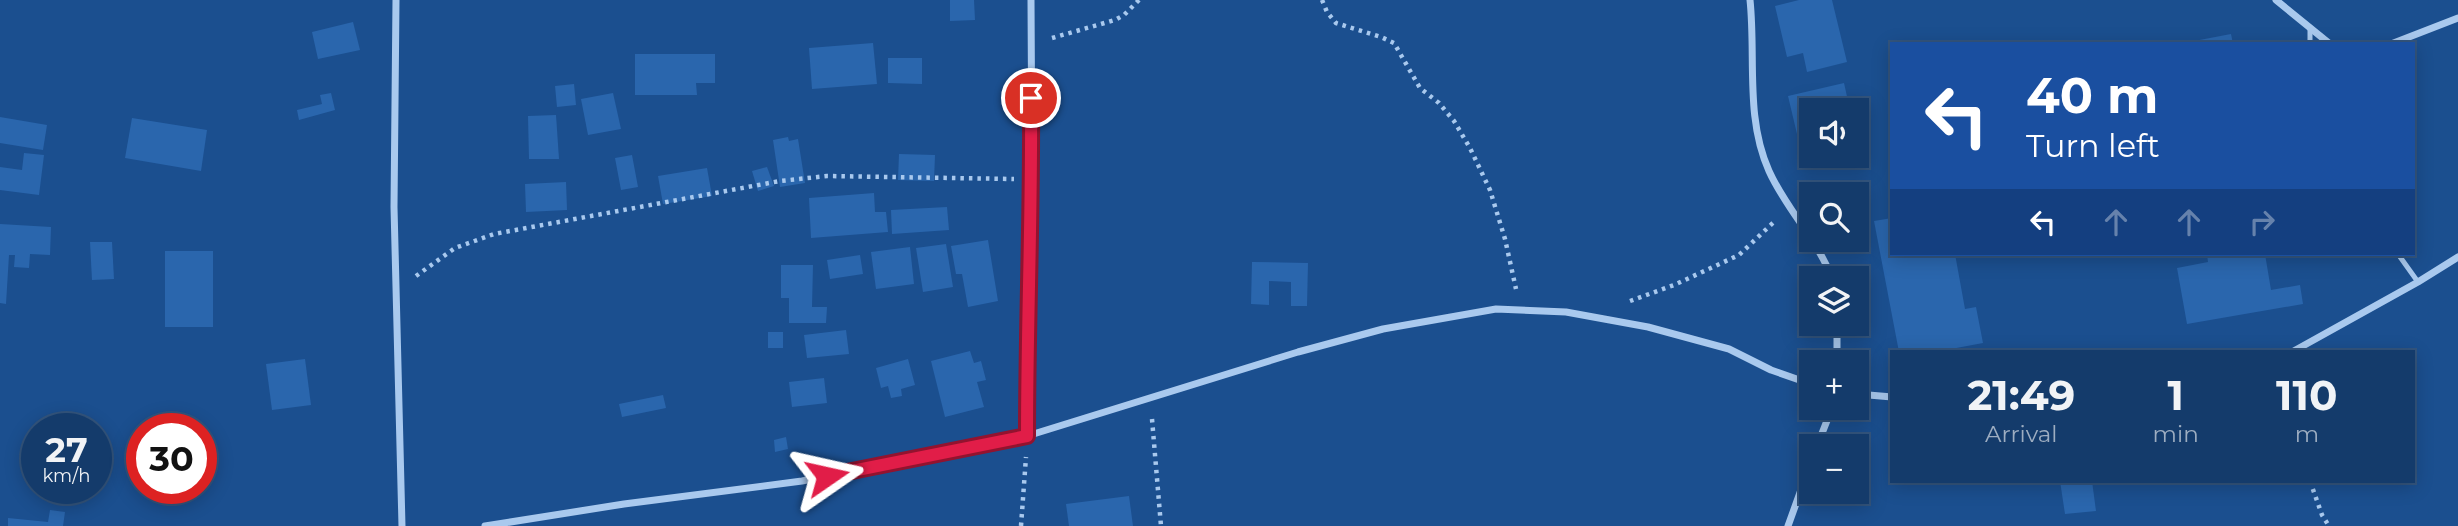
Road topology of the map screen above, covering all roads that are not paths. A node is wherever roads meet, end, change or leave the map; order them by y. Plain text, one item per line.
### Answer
1 (396, 0) edge
2 (1031, 0) edge
3 (1750, 0) edge
4 (2277, 0) edge
5 (2458, 18) edge
6 (2310, 27) junction
7 (2310, 42) edge
8 (2328, 42) edge
9 (2396, 42) edge
10 (2399, 256) edge
11 (2458, 257) edge
12 (1826, 266) edge
13 (2418, 282) junction
14 (2296, 350) edge
15 (1799, 380) edge
16 (1869, 395) edge
17 (1890, 397) edge
18 (1027, 436) junction
19 (1799, 495) edge
20 (402, 526) edge
21 (485, 526) edge
22 (1788, 526) edge

1 - 20 street
2 - 18 street
3 - 12 street
4 - 6 street
5 - 9 street
6 - 7 lane
6 - 8 street
10 - 13 lane
11 - 13 street
13 - 14 street
15 - 18 street
16 - 17 street
18 - 21 street
19 - 22 street

